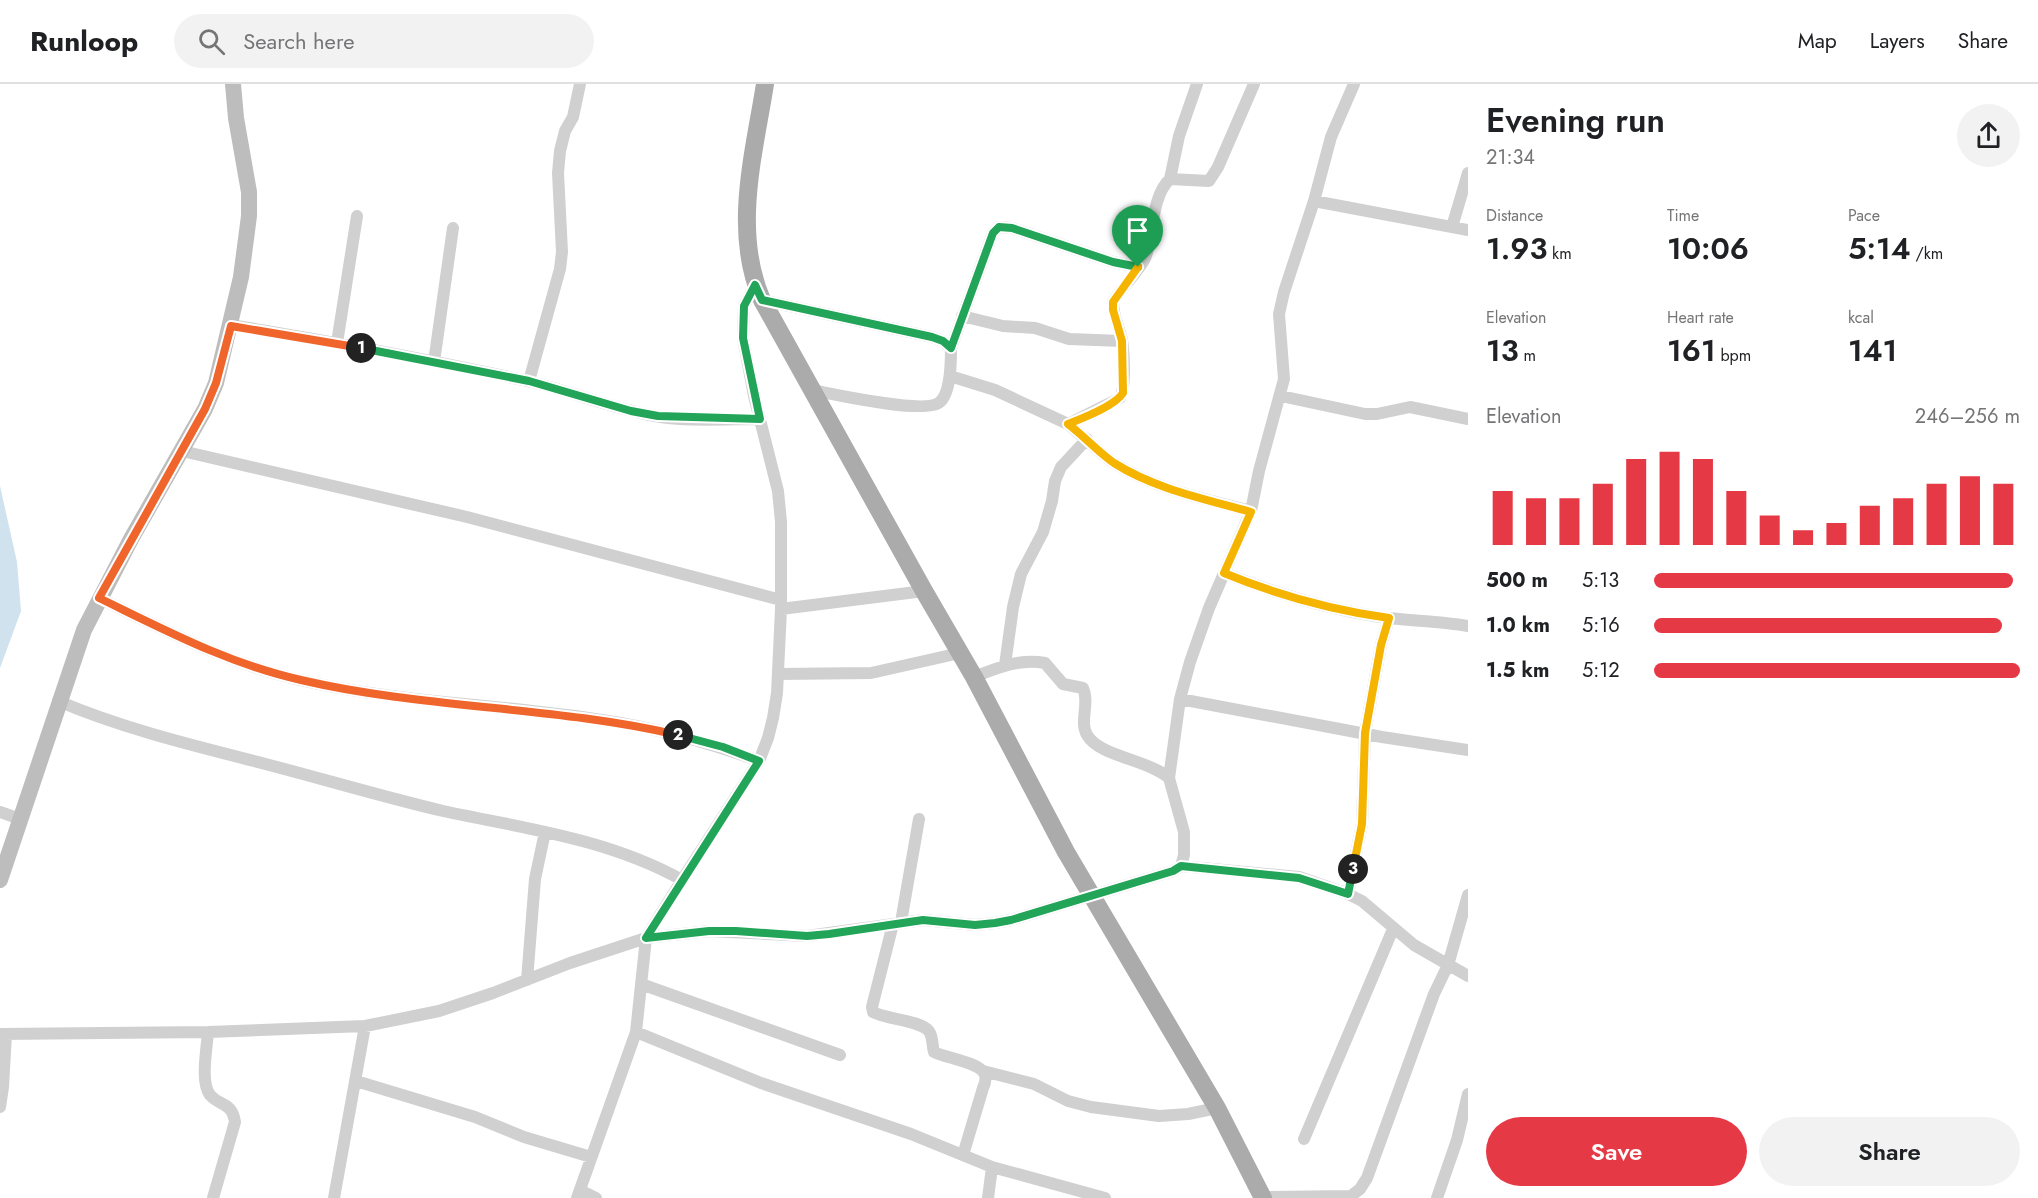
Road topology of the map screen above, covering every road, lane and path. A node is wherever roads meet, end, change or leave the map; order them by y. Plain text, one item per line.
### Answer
1 (233, 84) edge
2 (580, 84) edge
3 (765, 84) edge
4 (1197, 84) edge
5 (1254, 84) edge
6 (1353, 84) edge
7 (1468, 173) edge
8 (1170, 179) junction
9 (1314, 201) junction
10 (357, 216) dead end
11 (1452, 227) junction
12 (453, 228) dead end
13 (1468, 230) edge
14 (1138, 267) junction
15 (758, 292) junction
16 (962, 316) junction
17 (231, 326) junction
18 (1122, 341) junction
19 (337, 343) junction
20 (951, 348) junction
21 (434, 362) junction
22 (950, 376) junction
23 (529, 381) junction
24 (811, 390) junction
25 (1281, 396) junction
26 (760, 419) junction
27 (1468, 419) edge
28 (1068, 424) junction
29 (1087, 439) junction
30 (182, 451) junction
31 (1251, 512) junction
32 (1224, 573) junction
33 (924, 591) junction
34 (99, 598) junction
35 (781, 605) junction
36 (1389, 618) junction
37 (1468, 626) edge
38 (960, 653) junction
39 (1005, 665) junction
40 (778, 674) junction
41 (974, 677) junction
42 (1180, 699) junction
43 (58, 701) junction
44 (1365, 733) junction
45 (1468, 750) edge
46 (759, 761) junction
47 (1169, 778) junction
48 (0, 812) edge
49 (20, 819) junction
50 (919, 819) dead end
51 (545, 832) junction
52 (1181, 866) junction
53 (0, 880) edge
54 (682, 880) junction
55 (1348, 894) junction
56 (1468, 895) edge
57 (1094, 896) junction
58 (897, 923) junction
59 (1393, 929) junction
60 (646, 938) junction
61 (1448, 965) junction
62 (1468, 976) edge
63 (527, 980) junction
64 (641, 984) junction
65 (365, 1026) junction
66 (208, 1032) junction
67 (636, 1032) junction
68 (3, 1034) edge
69 (840, 1054) dead end
70 (984, 1071) junction
71 (356, 1081) junction
72 (1468, 1094) edge
73 (0, 1107) edge
74 (1217, 1108) junction
75 (1304, 1139) dead end
76 (963, 1155) junction
77 (591, 1157) junction
78 (992, 1167) junction
79 (578, 1194) edge
80 (1262, 1197) edge
81 (1353, 1197) edge
82 (213, 1198) edge
83 (334, 1198) edge
84 (596, 1198) edge
85 (988, 1198) edge
86 (1105, 1198) edge
87 (1437, 1198) edge

1 - 17 street
2 - 23 street
3 - 15 main road
4 - 8 street
5 - 8 street
6 - 9 street
7 - 11 street
8 - 14 street
9 - 11 street
9 - 25 street
10 - 19 street
11 - 13 street
12 - 21 street
14 - 16 street
14 - 18 street
15 - 20 street
15 - 24 main road
15 - 26 street
16 - 18 street
16 - 20 street
17 - 19 street
17 - 30 street
18 - 28 street
19 - 21 street
20 - 22 street
21 - 23 street
22 - 24 street
22 - 28 street
23 - 26 street
24 - 33 main road
25 - 27 street
25 - 31 street
26 - 35 street
28 - 29 street
29 - 31 street
29 - 39 street
30 - 34 street
30 - 35 street
31 - 32 street
32 - 36 street
32 - 42 street
33 - 35 street
33 - 38 main road
34 - 43 street
34 - 46 street
35 - 40 street
36 - 37 street
36 - 44 street
38 - 40 street
38 - 41 main road
39 - 41 street
39 - 47 street
40 - 46 street
41 - 57 main road
42 - 44 street
42 - 47 street
43 - 49 street
43 - 51 street
44 - 45 street
44 - 55 street
46 - 54 street
47 - 52 street
48 - 49 street
49 - 53 street
50 - 58 street
51 - 54 street
51 - 63 street
52 - 55 street
52 - 57 street
54 - 60 street
55 - 59 street
56 - 61 street
57 - 58 street
57 - 74 main road
58 - 60 street
58 - 70 street
59 - 61 street
59 - 75 street
60 - 63 street
60 - 64 street
61 - 62 street
61 - 81 street
63 - 65 street
64 - 67 street
64 - 69 street
65 - 66 street
65 - 71 street
66 - 68 street
66 - 82 street
67 - 76 street
67 - 77 street
68 - 73 street
70 - 74 street
70 - 76 street
71 - 77 street
71 - 83 street
72 - 87 street
74 - 80 main road
76 - 78 street
77 - 79 street
78 - 85 street
78 - 86 street
79 - 84 street
80 - 81 street

